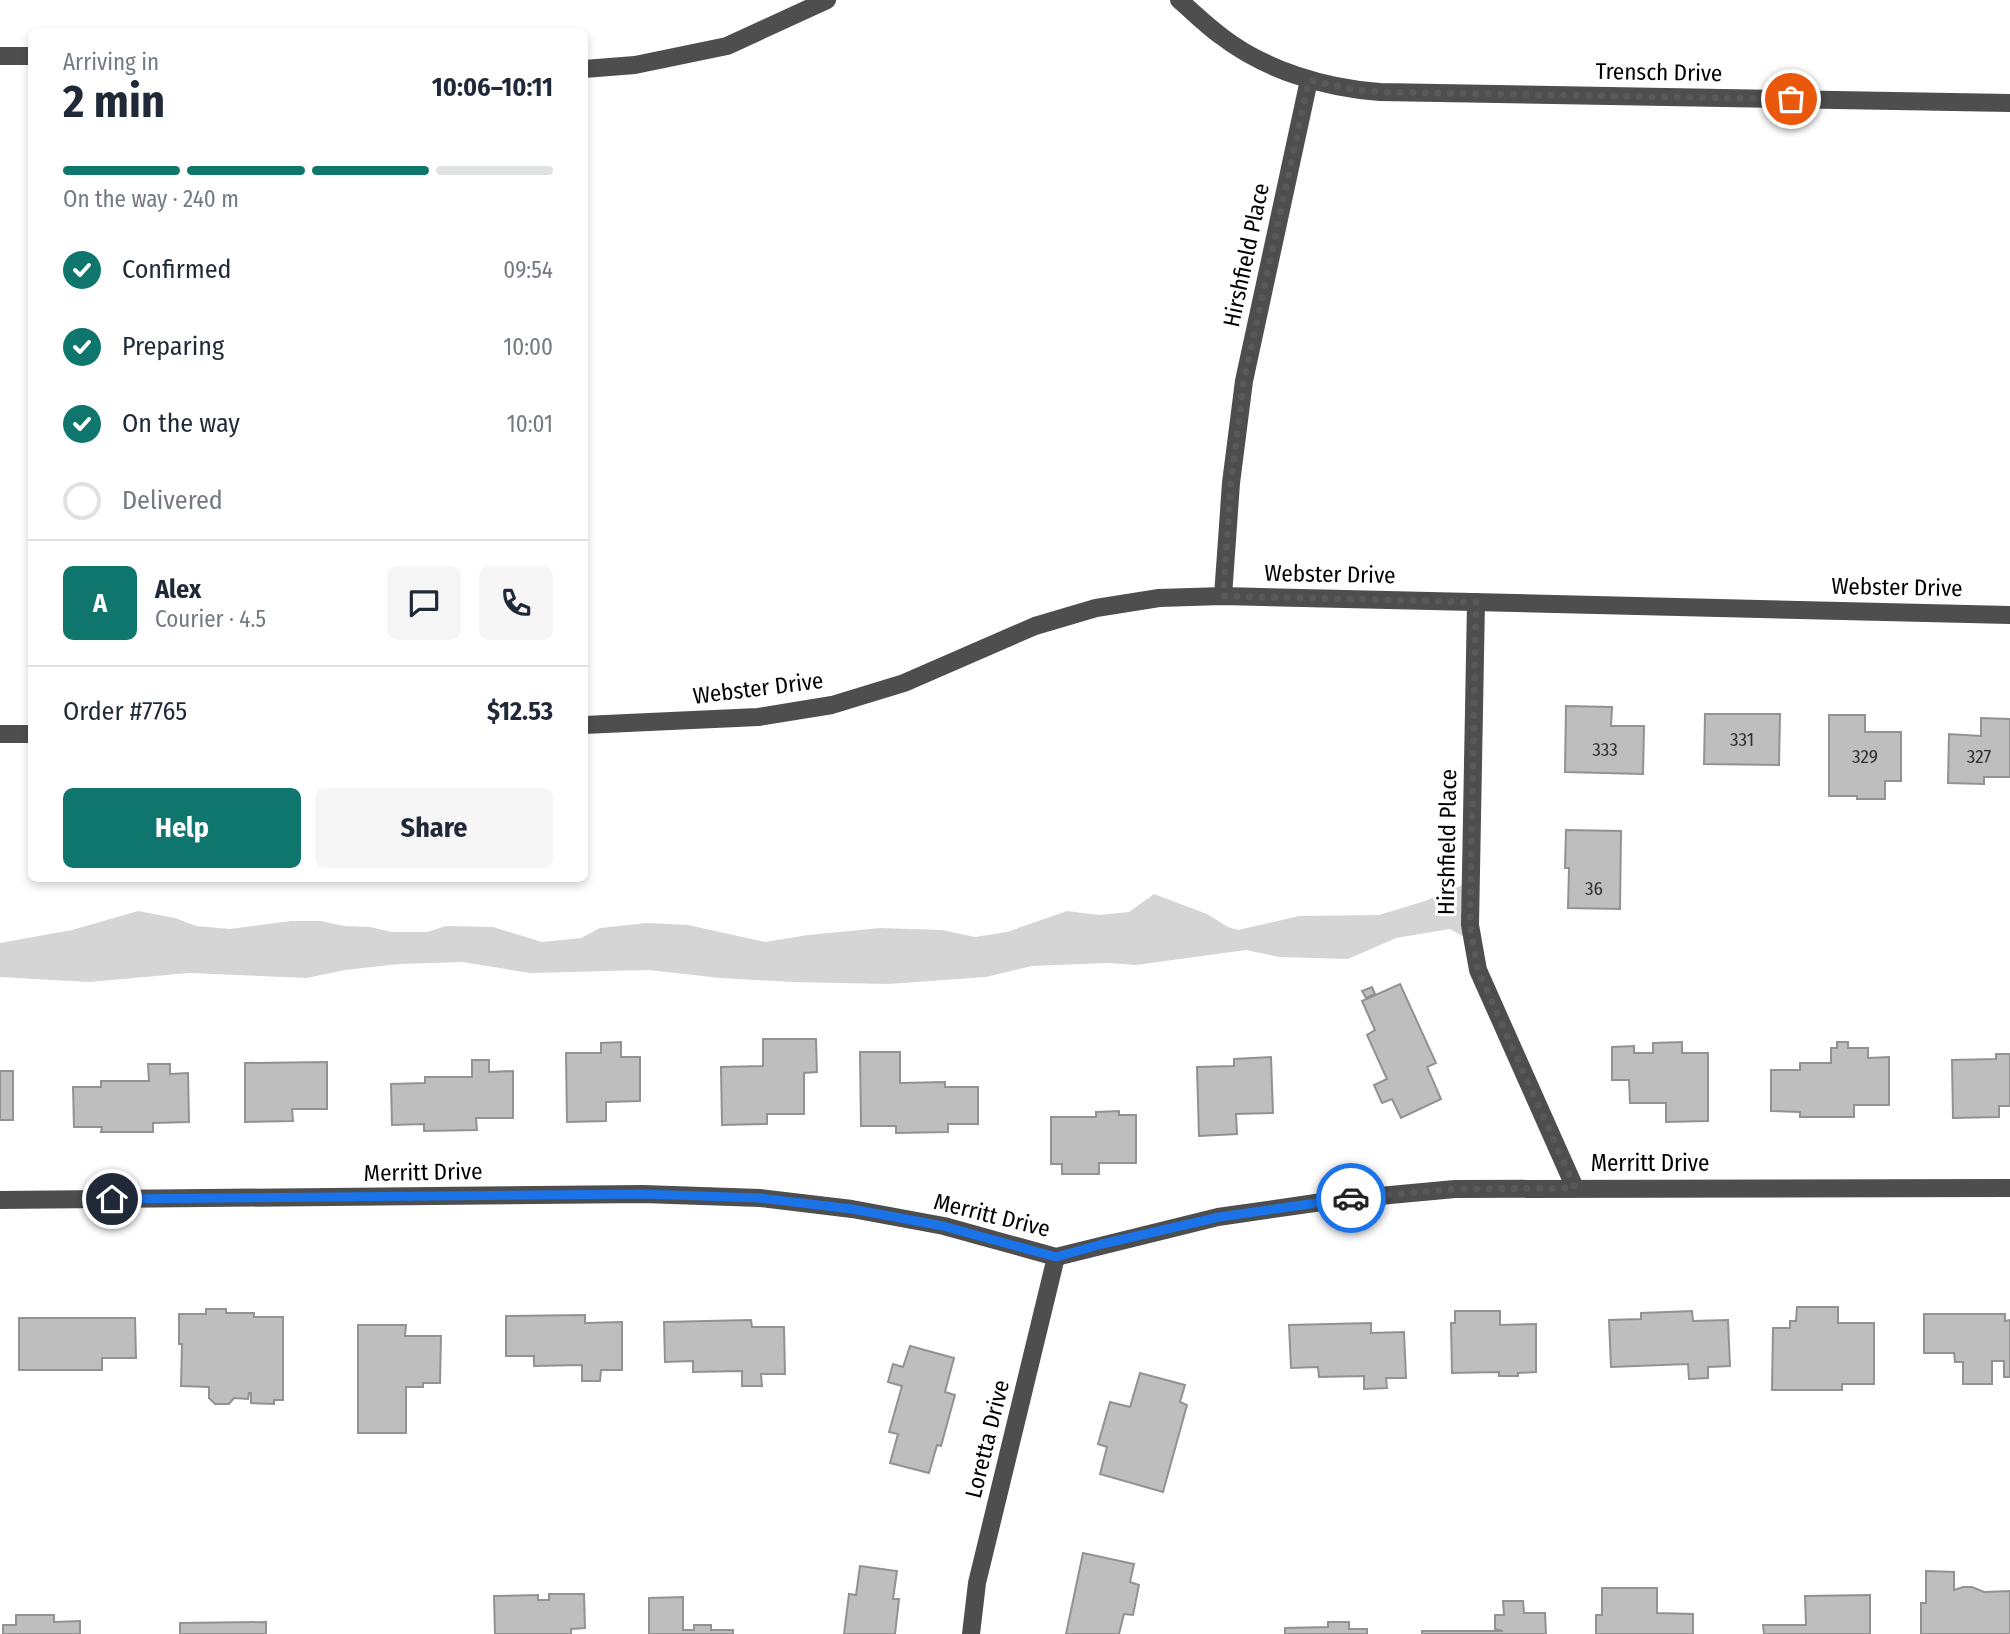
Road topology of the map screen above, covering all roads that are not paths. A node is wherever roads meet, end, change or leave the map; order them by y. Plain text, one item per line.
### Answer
1 (827, 0) edge
2 (1179, 0) edge
3 (0, 56) edge
4 (28, 57) edge
5 (588, 69) edge
6 (1309, 80) junction
7 (2010, 103) edge
8 (1223, 596) junction
9 (1476, 602) junction
10 (2010, 615) edge
11 (588, 725) edge
12 (0, 734) edge
13 (28, 734) edge
14 (1575, 1188) junction
15 (2010, 1188) edge
16 (0, 1200) edge
17 (1056, 1257) junction
18 (971, 1634) edge

1 - 5 street
2 - 6 street
3 - 4 street
6 - 7 street, Trensch Drive
6 - 8 street, Hirshfield Place
8 - 9 street, Webster Drive
8 - 11 street, Webster Drive
9 - 10 street, Webster Drive
9 - 14 street, Hirshfield Place
12 - 13 street
14 - 15 street, Merritt Drive
14 - 17 street, Merritt Drive
16 - 17 street, Merritt Drive
17 - 18 street, Loretta Drive

